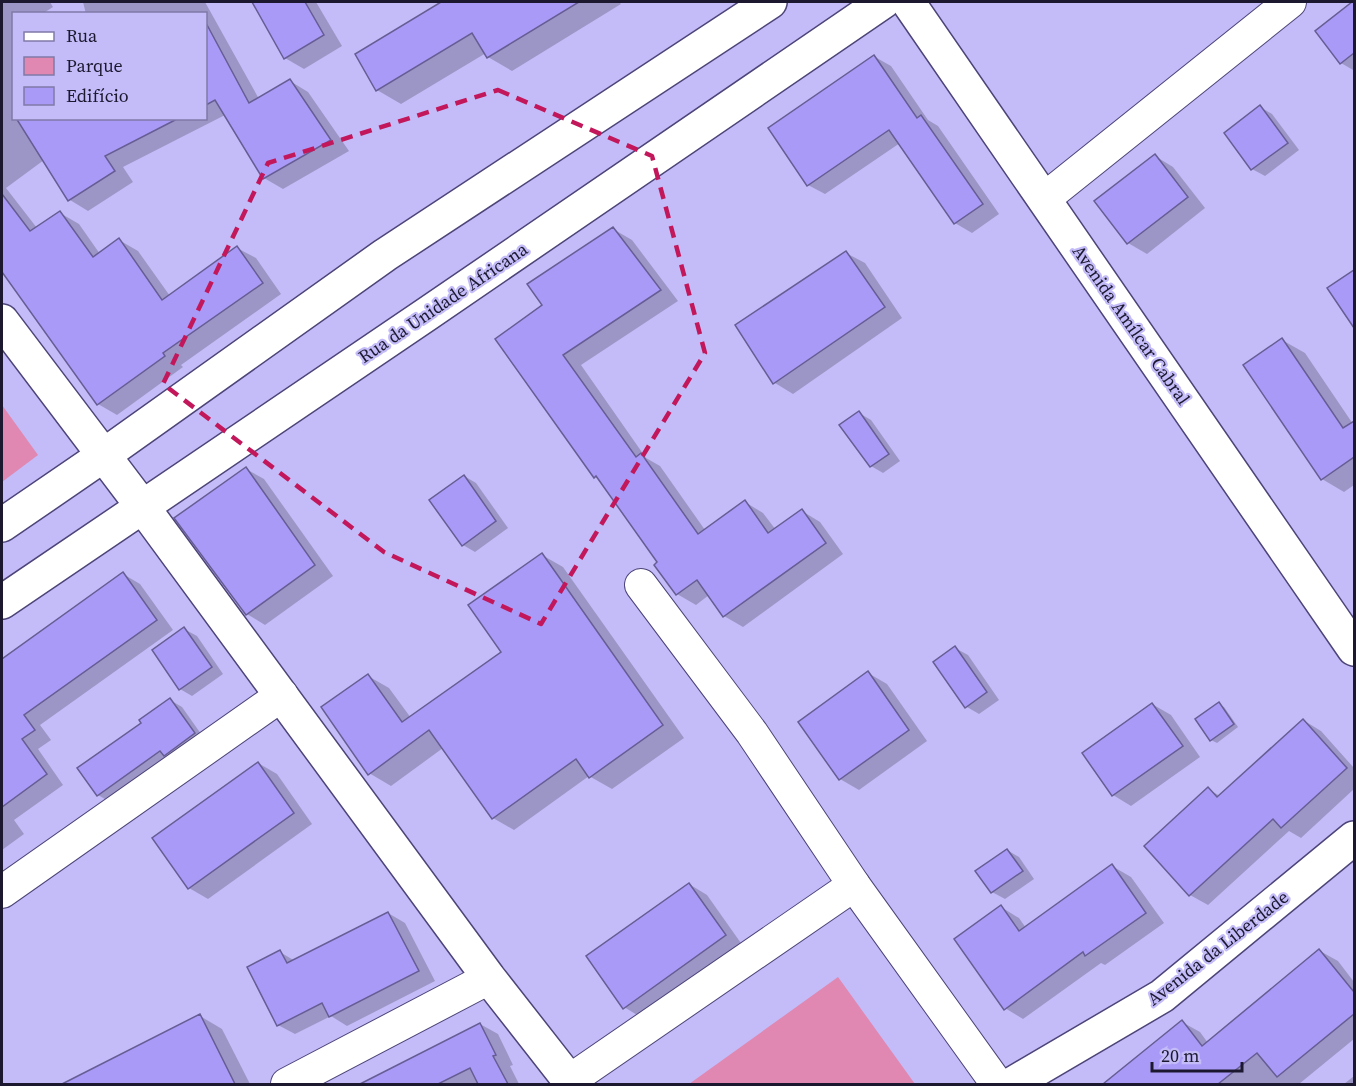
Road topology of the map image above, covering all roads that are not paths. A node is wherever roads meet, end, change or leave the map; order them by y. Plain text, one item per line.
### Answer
1 (770, 2) edge
2 (883, 2) edge
3 (908, 2) edge
4 (1290, 2) edge
5 (1044, 198) junction
6 (2, 321) edge
7 (104, 455) junction
8 (142, 506) junction
9 (2, 525) edge
10 (641, 585) dead end
11 (2, 602) edge
12 (1354, 649) edge
13 (282, 696) junction
14 (1354, 838) edge
15 (854, 885) junction
16 (2, 892) edge
17 (489, 978) junction
18 (571, 1083) edge
19 (287, 1084) edge
20 (997, 1084) edge
21 (1012, 1084) edge

1 - 7 street
2 - 8 street, Rua da Unidade Africana
3 - 5 street, Avenida Amílcar Cabral
4 - 5 street
5 - 12 street, Avenida Amílcar Cabral
6 - 7 street
7 - 8 street
7 - 9 street
8 - 11 street, Rua da Unidade Africana
8 - 13 street
10 - 15 street
13 - 16 street
13 - 17 street
14 - 21 street, Avenida da Liberdade
15 - 18 street
15 - 20 street
17 - 18 street
17 - 19 street

